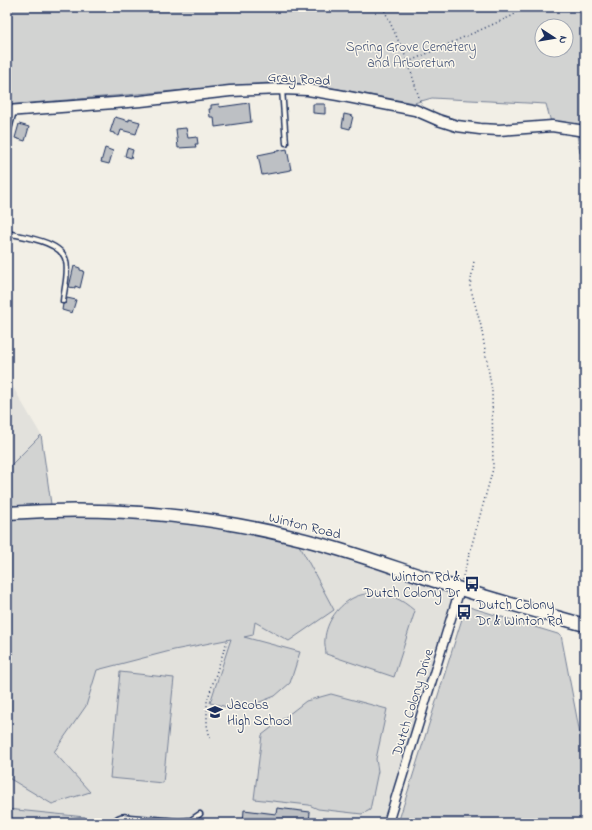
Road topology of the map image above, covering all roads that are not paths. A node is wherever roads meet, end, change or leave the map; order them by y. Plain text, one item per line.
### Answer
1 (282, 89) junction
2 (11, 111) edge
3 (585, 131) edge
4 (7, 137) edge
5 (286, 143) dead end
6 (7, 233) edge
7 (63, 301) dead end
8 (7, 513) edge
9 (460, 589) junction
10 (585, 625) edge
11 (200, 814) dead end
12 (129, 817) junction
13 (113, 823) edge
14 (136, 823) edge
15 (388, 823) edge

1 - 2 street, Gray Road
1 - 3 street, Gray Road
1 - 5 lane
2 - 4 lane
6 - 7 lane
8 - 9 main road, Winton Road
9 - 10 main road, Winton Road
9 - 15 street, Dutch Colony Drive
11 - 12 lane
12 - 13 lane
12 - 14 lane

